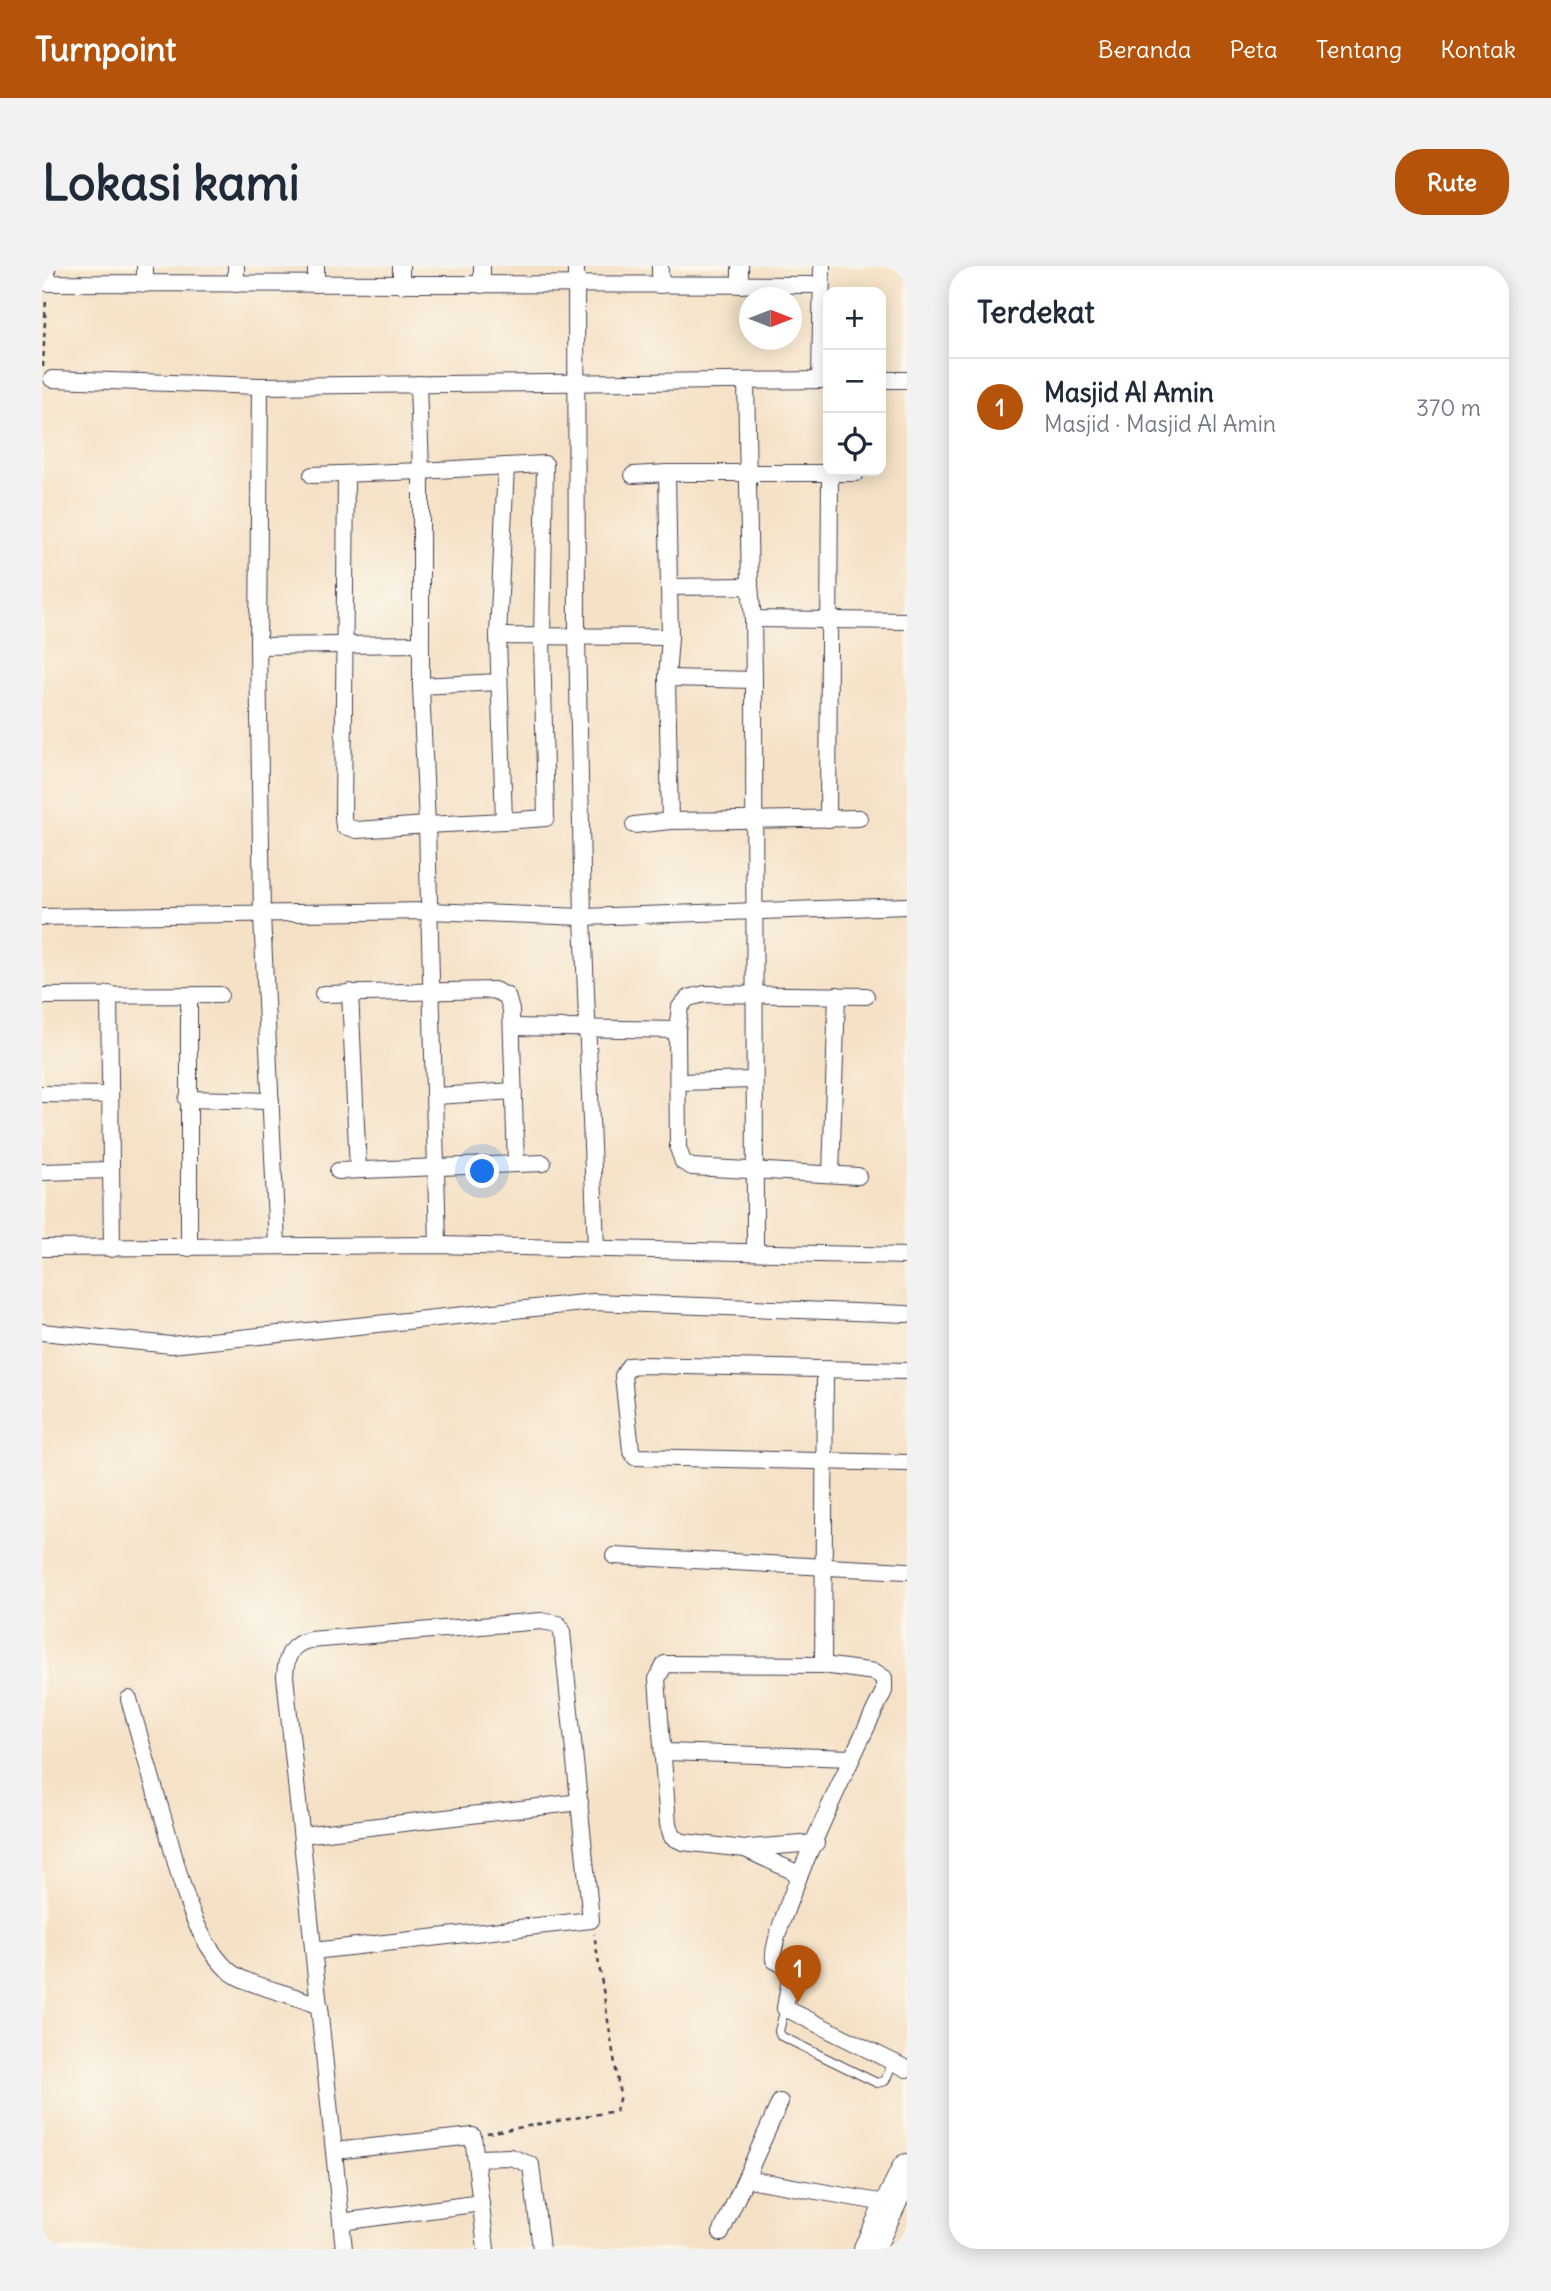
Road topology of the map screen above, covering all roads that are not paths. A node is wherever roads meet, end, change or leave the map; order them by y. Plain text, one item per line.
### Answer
1 (47, 266) edge
2 (145, 266) edge
3 (236, 266) edge
4 (316, 266) edge
5 (401, 266) edge
6 (482, 266) edge
7 (576, 266) edge
8 (660, 266) edge
9 (740, 266) edge
10 (821, 266) edge
11 (145, 284) junction
12 (236, 284) junction
13 (316, 284) junction
14 (401, 285) junction
15 (482, 285) junction
16 (576, 285) junction
17 (660, 285) junction
18 (740, 285) junction
19 (821, 285) junction
20 (823, 350) edge
21 (52, 379) road end
22 (823, 380) edge
23 (886, 380) edge
24 (907, 380) edge
25 (746, 381) junction
26 (576, 383) junction
27 (418, 384) junction
28 (260, 386) junction
29 (506, 466) junction
30 (421, 471) junction
31 (748, 473) junction
32 (823, 473) edge
33 (346, 474) junction
34 (667, 474) junction
35 (312, 475) dead end
36 (633, 475) dead end
37 (830, 476) edge
38 (750, 586) junction
39 (669, 587) junction
40 (753, 619) junction
41 (830, 621) junction
42 (907, 621) edge
43 (498, 636) junction
44 (670, 637) junction
45 (542, 638) junction
46 (578, 638) junction
47 (421, 643) junction
48 (344, 645) junction
49 (258, 646) junction
50 (667, 678) junction
51 (754, 680) junction
52 (499, 682) junction
53 (421, 686) junction
54 (859, 818) dead end
55 (754, 819) junction
56 (828, 819) junction
57 (504, 821) junction
58 (670, 821) junction
59 (428, 825) junction
60 (634, 825) dead end
61 (906, 905) edge
62 (752, 910) junction
63 (429, 911) junction
64 (262, 914) junction
65 (42, 917) edge
66 (583, 917) junction
67 (432, 989) junction
68 (350, 992) junction
69 (756, 993) junction
70 (323, 994) dead end
71 (109, 995) junction
72 (220, 995) dead end
73 (837, 995) junction
74 (42, 996) edge
75 (188, 996) junction
76 (866, 996) dead end
77 (590, 1026) junction
78 (512, 1027) junction
79 (677, 1030) junction
80 (753, 1080) junction
81 (680, 1082) junction
82 (514, 1091) junction
83 (42, 1094) edge
84 (108, 1095) junction
85 (436, 1096) junction
86 (187, 1099) junction
87 (271, 1101) junction
88 (543, 1163) dead end
89 (516, 1164) junction
90 (436, 1168) junction
91 (110, 1170) junction
92 (358, 1170) junction
93 (338, 1171) dead end
94 (756, 1171) junction
95 (42, 1172) edge
96 (831, 1174) junction
97 (858, 1176) dead end
98 (277, 1245) junction
99 (438, 1245) junction
100 (596, 1247) junction
101 (42, 1248) edge
102 (189, 1248) junction
103 (112, 1249) junction
104 (755, 1251) junction
105 (907, 1256) edge
106 (907, 1314) edge
107 (42, 1332) edge
108 (825, 1371) junction
109 (907, 1371) edge
110 (825, 1462) junction
111 (907, 1463) edge
112 (614, 1556) dead end
113 (822, 1565) junction
114 (907, 1571) edge
115 (823, 1665) junction
116 (129, 1699) dead end
117 (665, 1752) junction
118 (852, 1758) junction
119 (580, 1802) junction
120 (302, 1835) junction
121 (816, 1843) junction
122 (745, 1849) junction
123 (799, 1874) junction
124 (313, 1951) junction
125 (320, 2007) junction
126 (785, 2008) junction
127 (900, 2066) edge
128 (780, 2102) dead end
129 (334, 2151) junction
130 (477, 2158) junction
131 (907, 2169) edge
132 (748, 2179) junction
133 (481, 2203) junction
134 (891, 2204) junction
135 (341, 2222) junction
136 (721, 2233) dead end
137 (344, 2249) edge
138 (485, 2249) edge
139 (541, 2249) edge
140 (869, 2249) edge

1 - 11 street
2 - 11 street
3 - 12 street
4 - 13 street
5 - 14 street
6 - 15 street
7 - 16 street
8 - 17 street
9 - 18 street
10 - 19 street
11 - 12 street
12 - 13 street
13 - 14 street
14 - 15 street
15 - 16 street
16 - 17 street
16 - 26 street
17 - 18 street
18 - 19 street
19 - 20 street
21 - 28 street
22 - 25 street
23 - 24 street
25 - 26 street
25 - 31 street
26 - 27 street
26 - 46 street
27 - 28 street
27 - 30 street
28 - 49 street
29 - 30 street
29 - 43 street
29 - 45 street
30 - 33 street
30 - 47 street
31 - 32 street
31 - 34 street
31 - 38 street
33 - 35 street
33 - 48 street
34 - 36 street
34 - 39 street
37 - 41 street
38 - 39 street
38 - 40 street
39 - 44 street
40 - 41 street
40 - 51 street
41 - 42 street
41 - 56 street
43 - 45 street
43 - 52 street
44 - 46 street
44 - 50 street
45 - 46 street
45 - 57 street
46 - 66 street
47 - 48 street
47 - 53 street
48 - 49 street
48 - 59 street
49 - 64 street
50 - 51 street
50 - 58 street
51 - 55 street
52 - 53 street
52 - 57 street
53 - 59 street
54 - 56 street
55 - 56 street
55 - 58 street
55 - 62 street
57 - 59 street
58 - 60 street
59 - 63 street
61 - 62 street
62 - 66 street
62 - 69 street
63 - 64 street
63 - 66 street
63 - 67 street
64 - 65 street
64 - 87 street
66 - 77 street
67 - 68 street
67 - 78 street
67 - 85 street
68 - 70 street
68 - 92 street
69 - 73 street
69 - 79 street
69 - 80 street
71 - 74 street
71 - 75 street
71 - 84 street
72 - 75 street
73 - 76 street
73 - 96 street
75 - 86 street
77 - 78 street
77 - 79 street
77 - 100 street
78 - 82 street
79 - 81 street
80 - 81 street
80 - 94 street
81 - 94 street
82 - 85 street
82 - 89 street
83 - 84 street
84 - 91 street
85 - 90 street
86 - 87 street
86 - 102 street
87 - 98 street
88 - 89 street
89 - 90 street
90 - 92 street
90 - 99 street
91 - 95 street
91 - 103 street
92 - 93 street
94 - 96 street
94 - 104 street
96 - 97 street
98 - 99 street
98 - 102 street
99 - 100 street
100 - 104 street
101 - 103 street
102 - 103 street
104 - 105 street
106 - 107 street
108 - 109 street
108 - 110 street
108 - 110 street
110 - 111 street
110 - 113 street
112 - 113 street
113 - 114 street
113 - 115 street
115 - 117 street
115 - 118 street
116 - 125 street
117 - 118 street
117 - 122 street
118 - 121 street
119 - 120 street
119 - 120 street
119 - 124 street
120 - 124 street
121 - 122 street
121 - 123 street
122 - 123 street
123 - 126 street
124 - 125 street
125 - 129 street
126 - 127 street
126 - 127 lane
128 - 132 street
129 - 130 street
129 - 135 street
130 - 133 street
130 - 139 street
131 - 134 highway
132 - 134 street
132 - 136 street
133 - 135 street
133 - 138 street
134 - 140 highway
135 - 137 street

